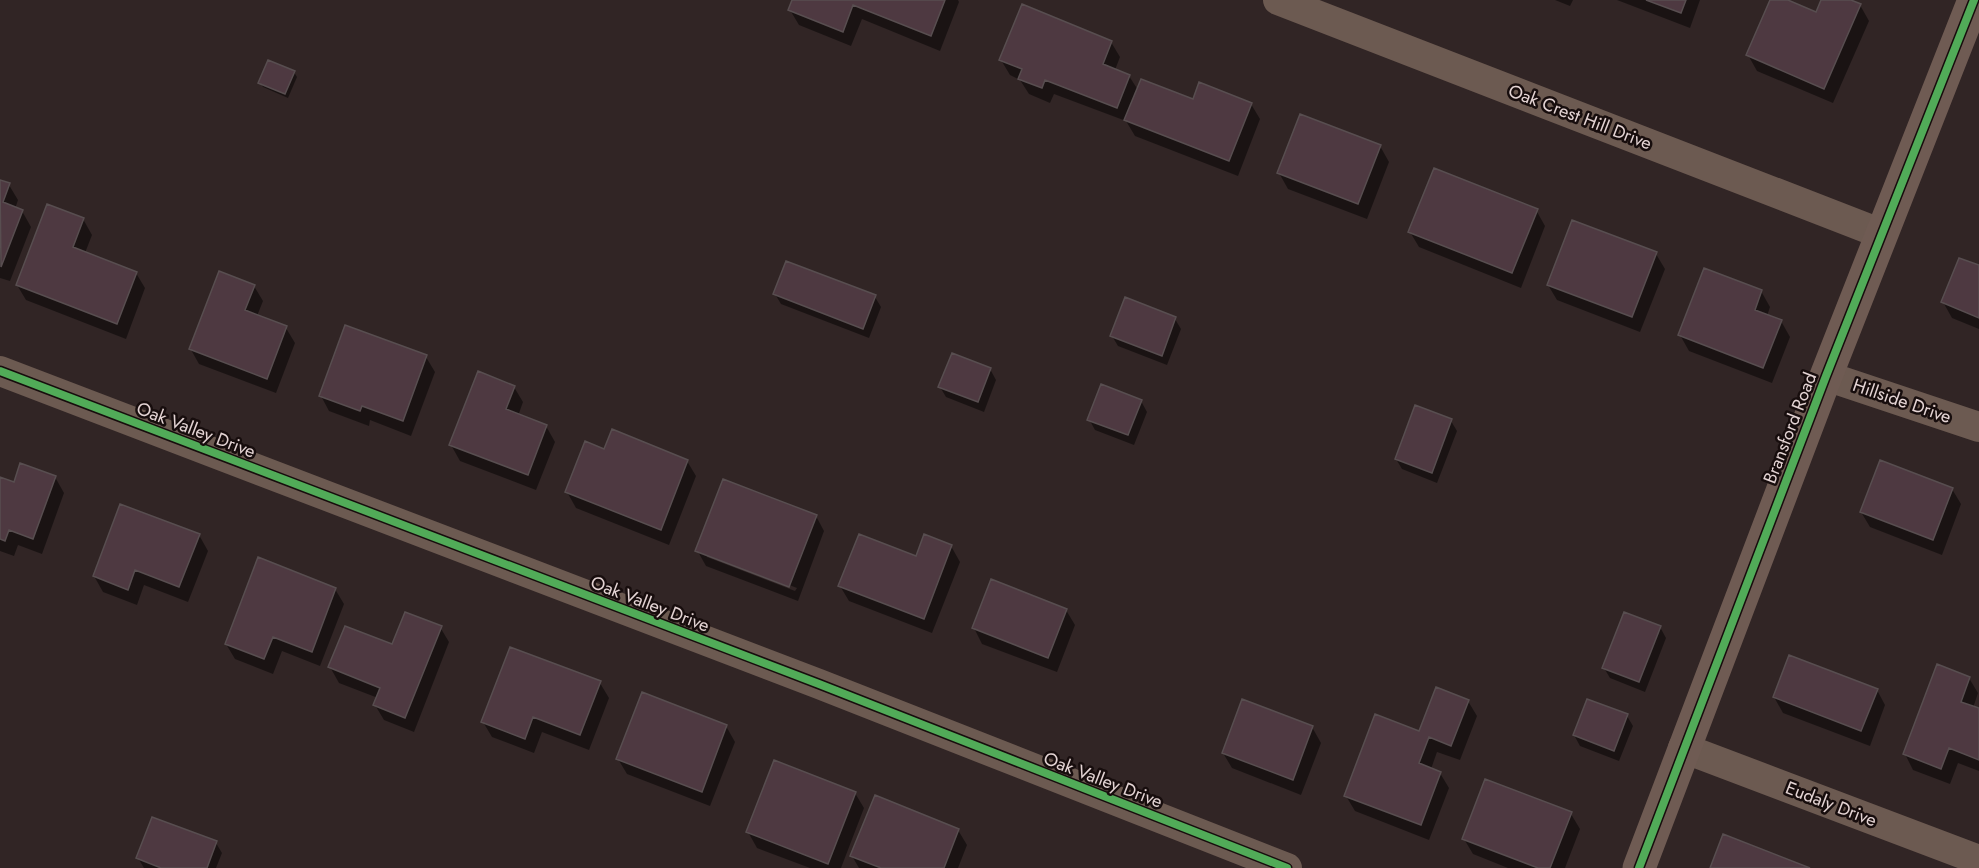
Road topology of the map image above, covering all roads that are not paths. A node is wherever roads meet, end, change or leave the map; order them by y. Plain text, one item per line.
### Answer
1 (1278, 0) edge
2 (1974, 0) edge
3 (1882, 234) junction
4 (0, 371) edge
5 (1826, 376) junction
6 (1979, 427) edge
7 (1683, 748) junction
8 (1979, 860) edge
9 (1287, 868) edge
10 (1639, 868) edge

1 - 3 street, Oak Crest Hill Drive
2 - 3 street, Bransford Road
3 - 5 street, Bransford Road
4 - 9 street, Oak Valley Drive
5 - 6 street, Hillside Drive
5 - 7 street, Bransford Road
7 - 8 street, Eudaly Drive
7 - 10 street, Bransford Road

